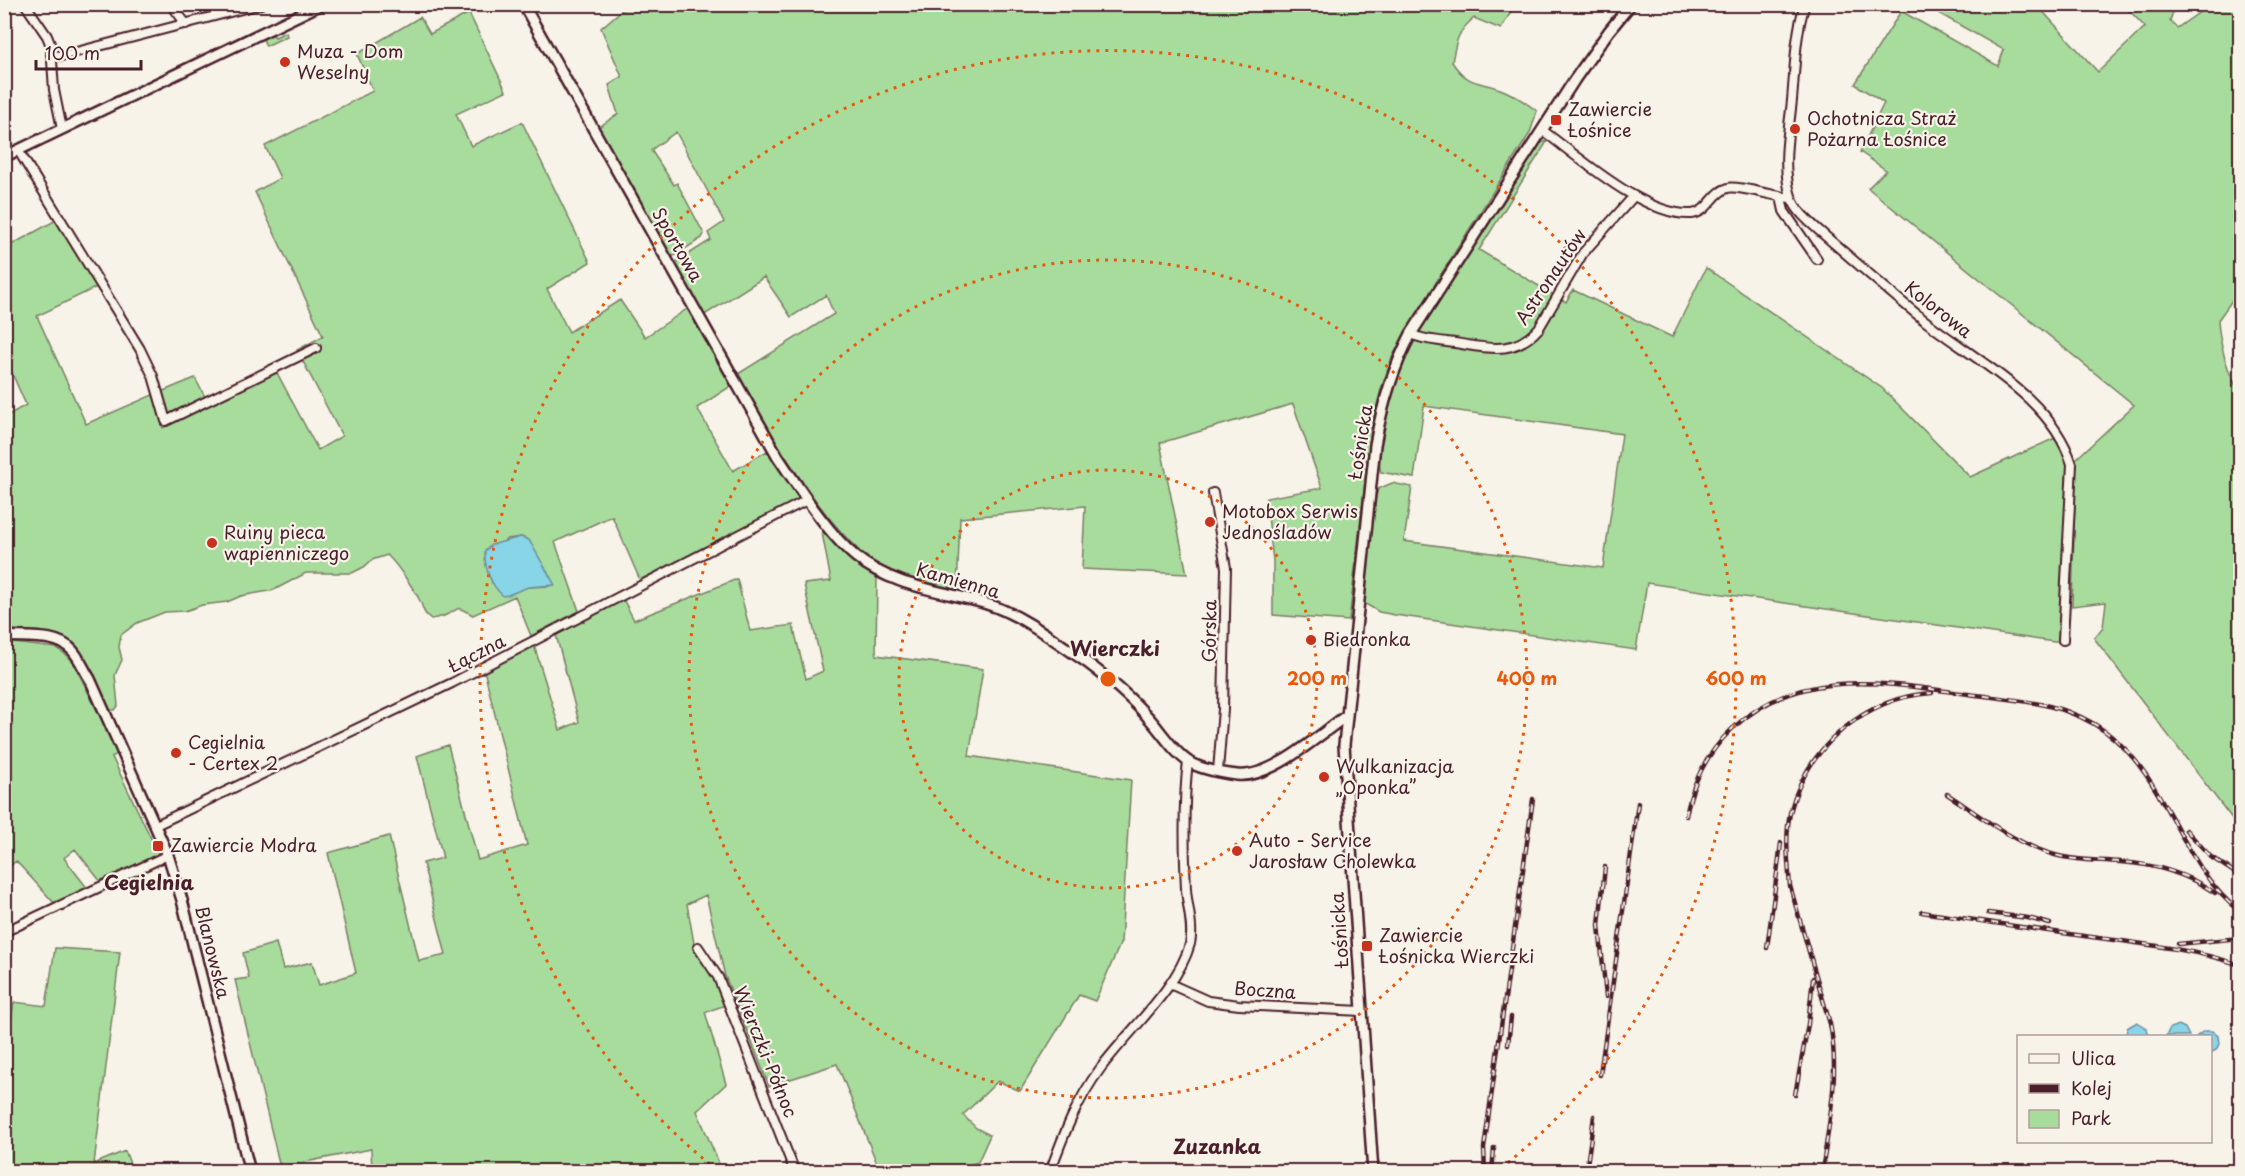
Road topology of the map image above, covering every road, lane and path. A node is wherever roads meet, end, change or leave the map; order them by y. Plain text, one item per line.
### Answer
1 (25, 4) edge
2 (171, 4) edge
3 (261, 4) edge
4 (523, 4) edge
5 (1631, 4) edge
6 (1805, 4) edge
7 (322, 5) edge
8 (186, 24) junction
9 (51, 55) junction
10 (62, 129) junction
11 (1542, 130) junction
12 (18, 150) junction
13 (4, 157) edge
14 (1633, 197) junction
15 (1781, 197) junction
16 (1791, 198) junction
17 (1817, 259) dead end
18 (1411, 334) junction
19 (316, 348) dead end
20 (1213, 493) dead end
21 (807, 500) junction
22 (4, 636) edge
23 (2064, 640) dead end
24 (1346, 716) junction
25 (1188, 761) junction
26 (1218, 771) junction
27 (156, 825) junction
28 (168, 855) junction
29 (4, 932) edge
30 (698, 947) dead end
31 (1170, 984) junction
32 (1362, 1011) junction
33 (250, 1172) edge
34 (795, 1172) edge
35 (1050, 1172) edge
36 (1372, 1172) edge

1 - 9 street
2 - 8 street
3 - 8 street
4 - 21 street, Sportowa
5 - 11 street, Łośnicka
6 - 16 street
7 - 10 street
8 - 9 street
9 - 10 street
10 - 12 street
11 - 14 street
11 - 18 street, Łośnicka
12 - 13 street
12 - 19 street
14 - 15 street
14 - 18 street, Astronautów
15 - 16 street
15 - 17 street
16 - 23 street, Kolorowa
18 - 24 street, Łośnicka
20 - 26 street, Górska
21 - 25 street, Kamienna
21 - 27 street, Łączna
22 - 27 street, Blanowska
24 - 26 street, Kamienna
24 - 32 street, Łośnicka
25 - 26 street, Kamienna
25 - 31 street
27 - 28 street, Blanowska
28 - 29 street
28 - 33 street, Blanowska
30 - 34 street, Wierczki-Północ
31 - 32 street, Boczna
31 - 35 street
32 - 36 street, Łośnicka

